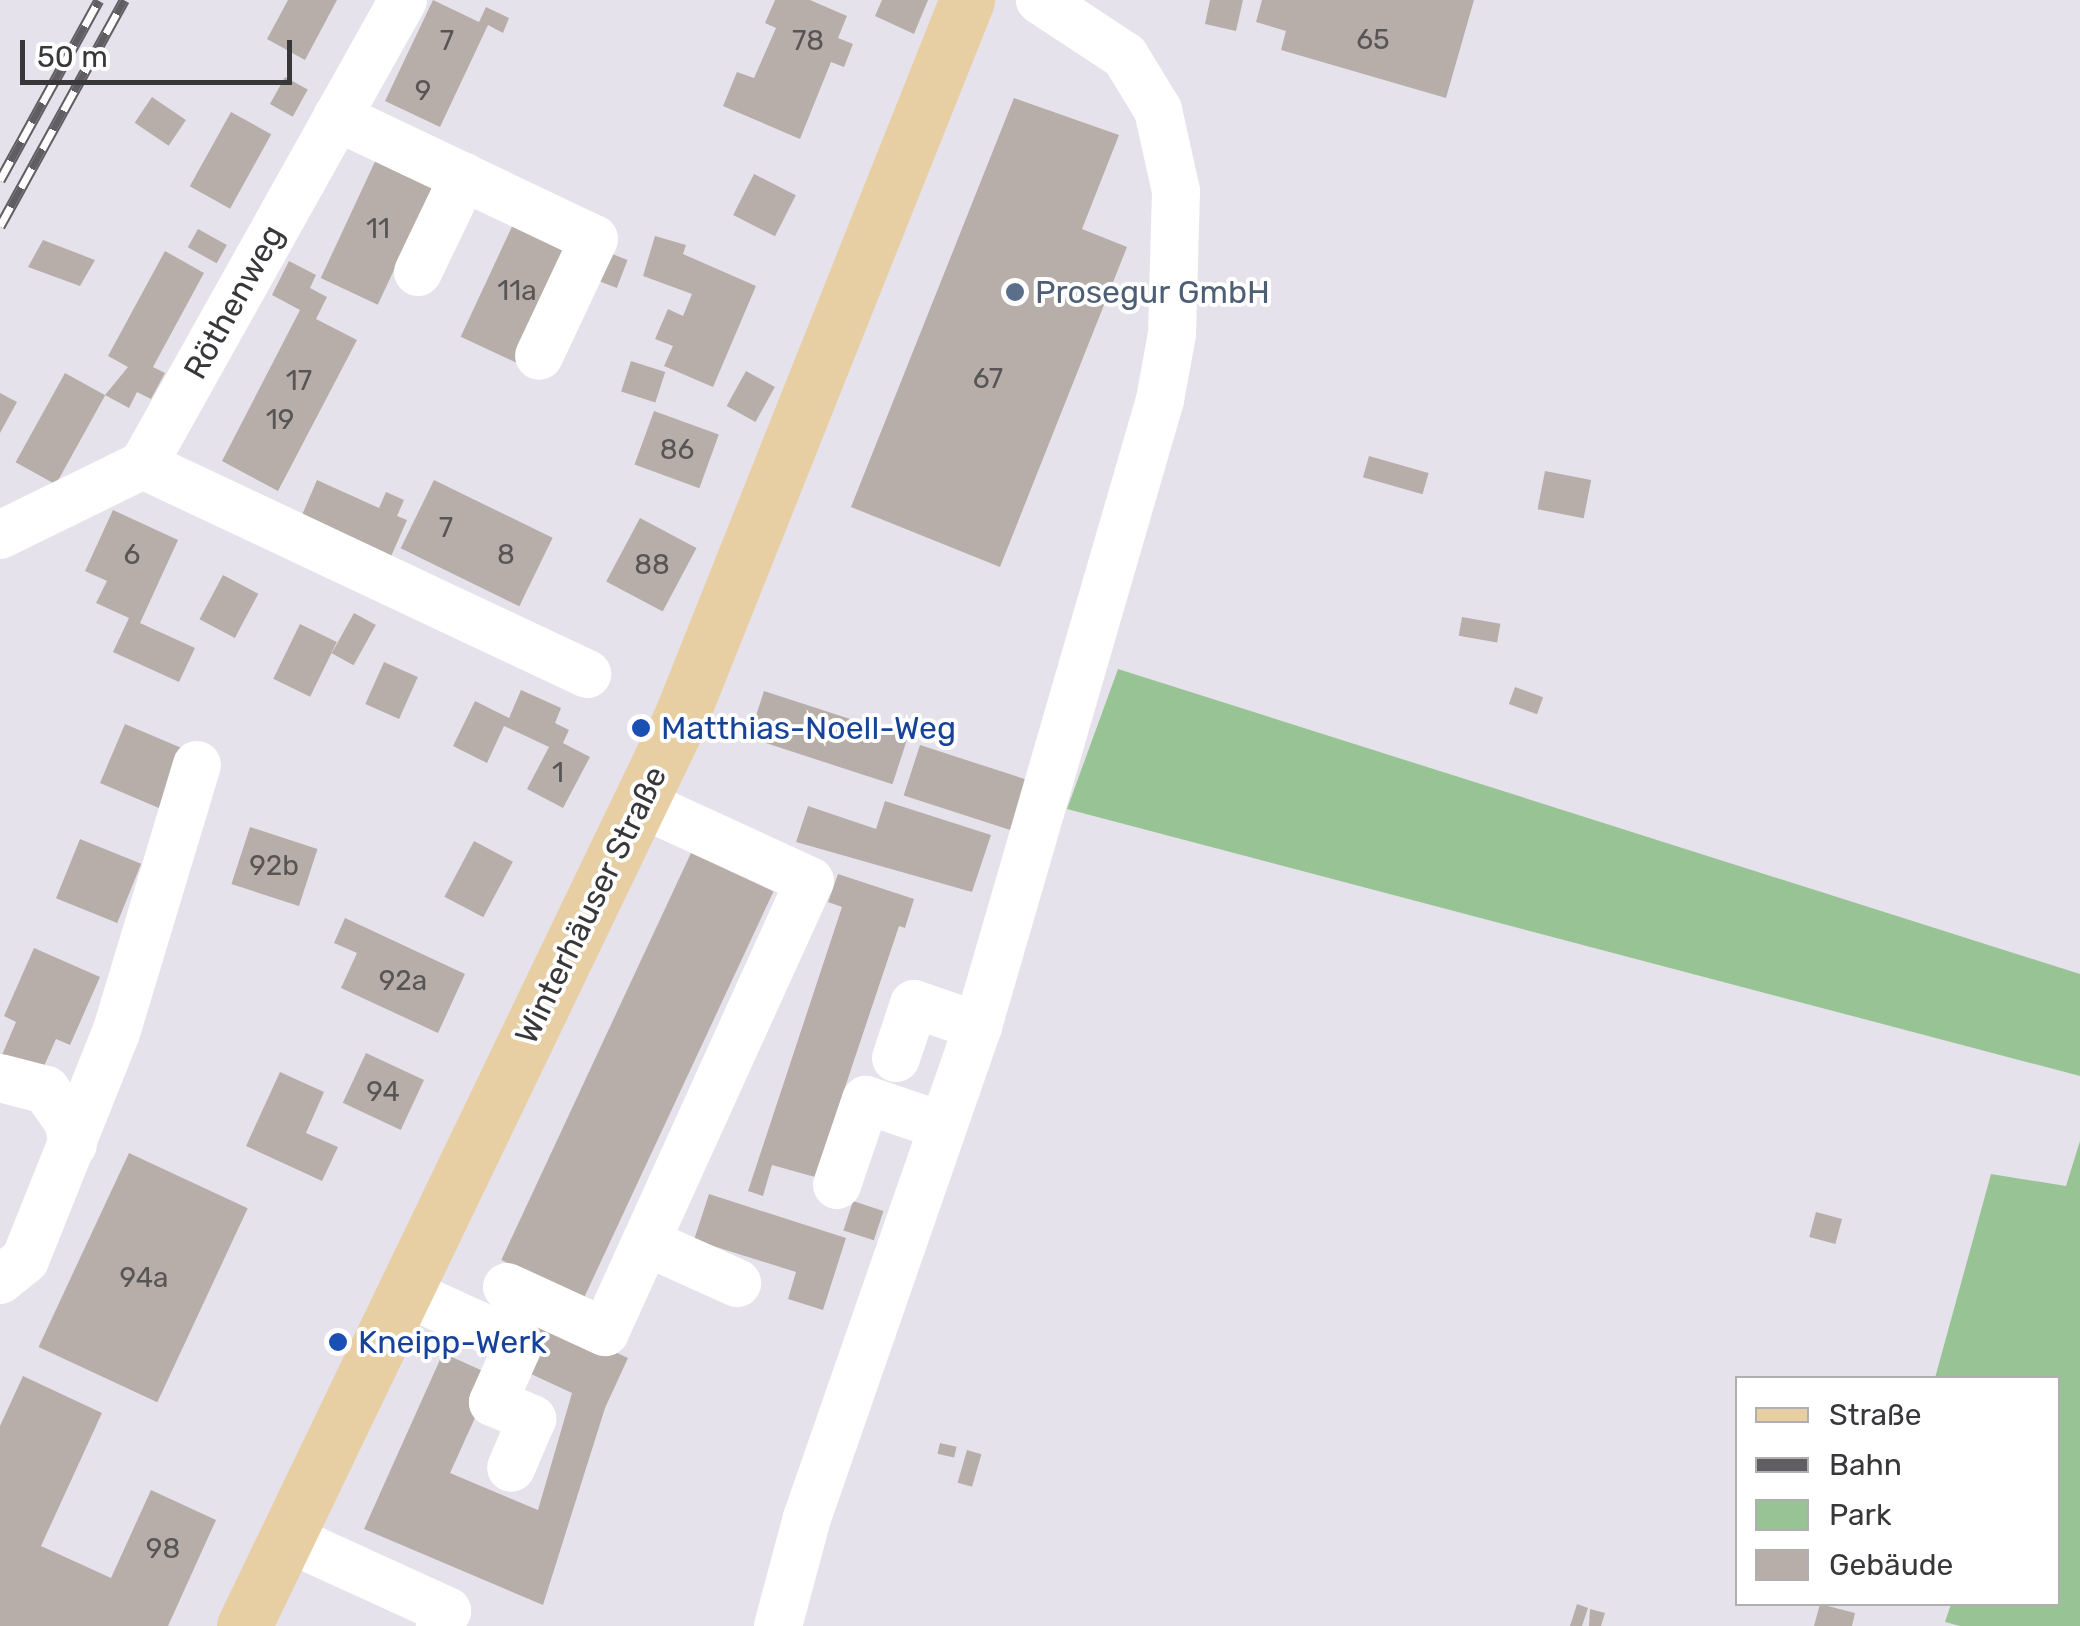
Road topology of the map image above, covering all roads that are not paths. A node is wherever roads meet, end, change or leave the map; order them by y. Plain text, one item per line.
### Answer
1 (402, 0) edge
2 (967, 0) edge
3 (1040, 0) edge
4 (337, 117) junction
5 (464, 176) junction
6 (418, 272) dead end
7 (539, 356) dead end
8 (143, 465) junction
9 (0, 535) edge
10 (587, 674) dead end
11 (197, 765) dead end
12 (640, 804) junction
13 (978, 1026) junction
14 (896, 1058) dead end
15 (0, 1078) edge
16 (943, 1126) junction
17 (73, 1144) junction
18 (837, 1185) dead end
19 (646, 1242) junction
20 (0, 1280) edge
21 (738, 1284) dead end
22 (507, 1287) dead end
23 (405, 1292) junction
24 (511, 1468) dead end
25 (287, 1538) junction
26 (244, 1626) edge
27 (440, 1626) edge
28 (778, 1626) edge

1 - 4 street, Röthenweg
2 - 12 main road, Winterhäuser Straße
3 - 13 street
4 - 5 street
4 - 8 street, Röthenweg
5 - 6 street
5 - 7 street
8 - 9 street
8 - 10 street
11 - 17 street
12 - 19 street
12 - 23 main road, Winterhäuser Straße
13 - 14 street
13 - 16 street
15 - 17 street
16 - 18 street
16 - 28 street
17 - 20 street
19 - 21 street
19 - 22 street
23 - 24 street
23 - 25 main road, Winterhäuser Straße
25 - 26 main road, Winterhäuser Straße
25 - 27 street

